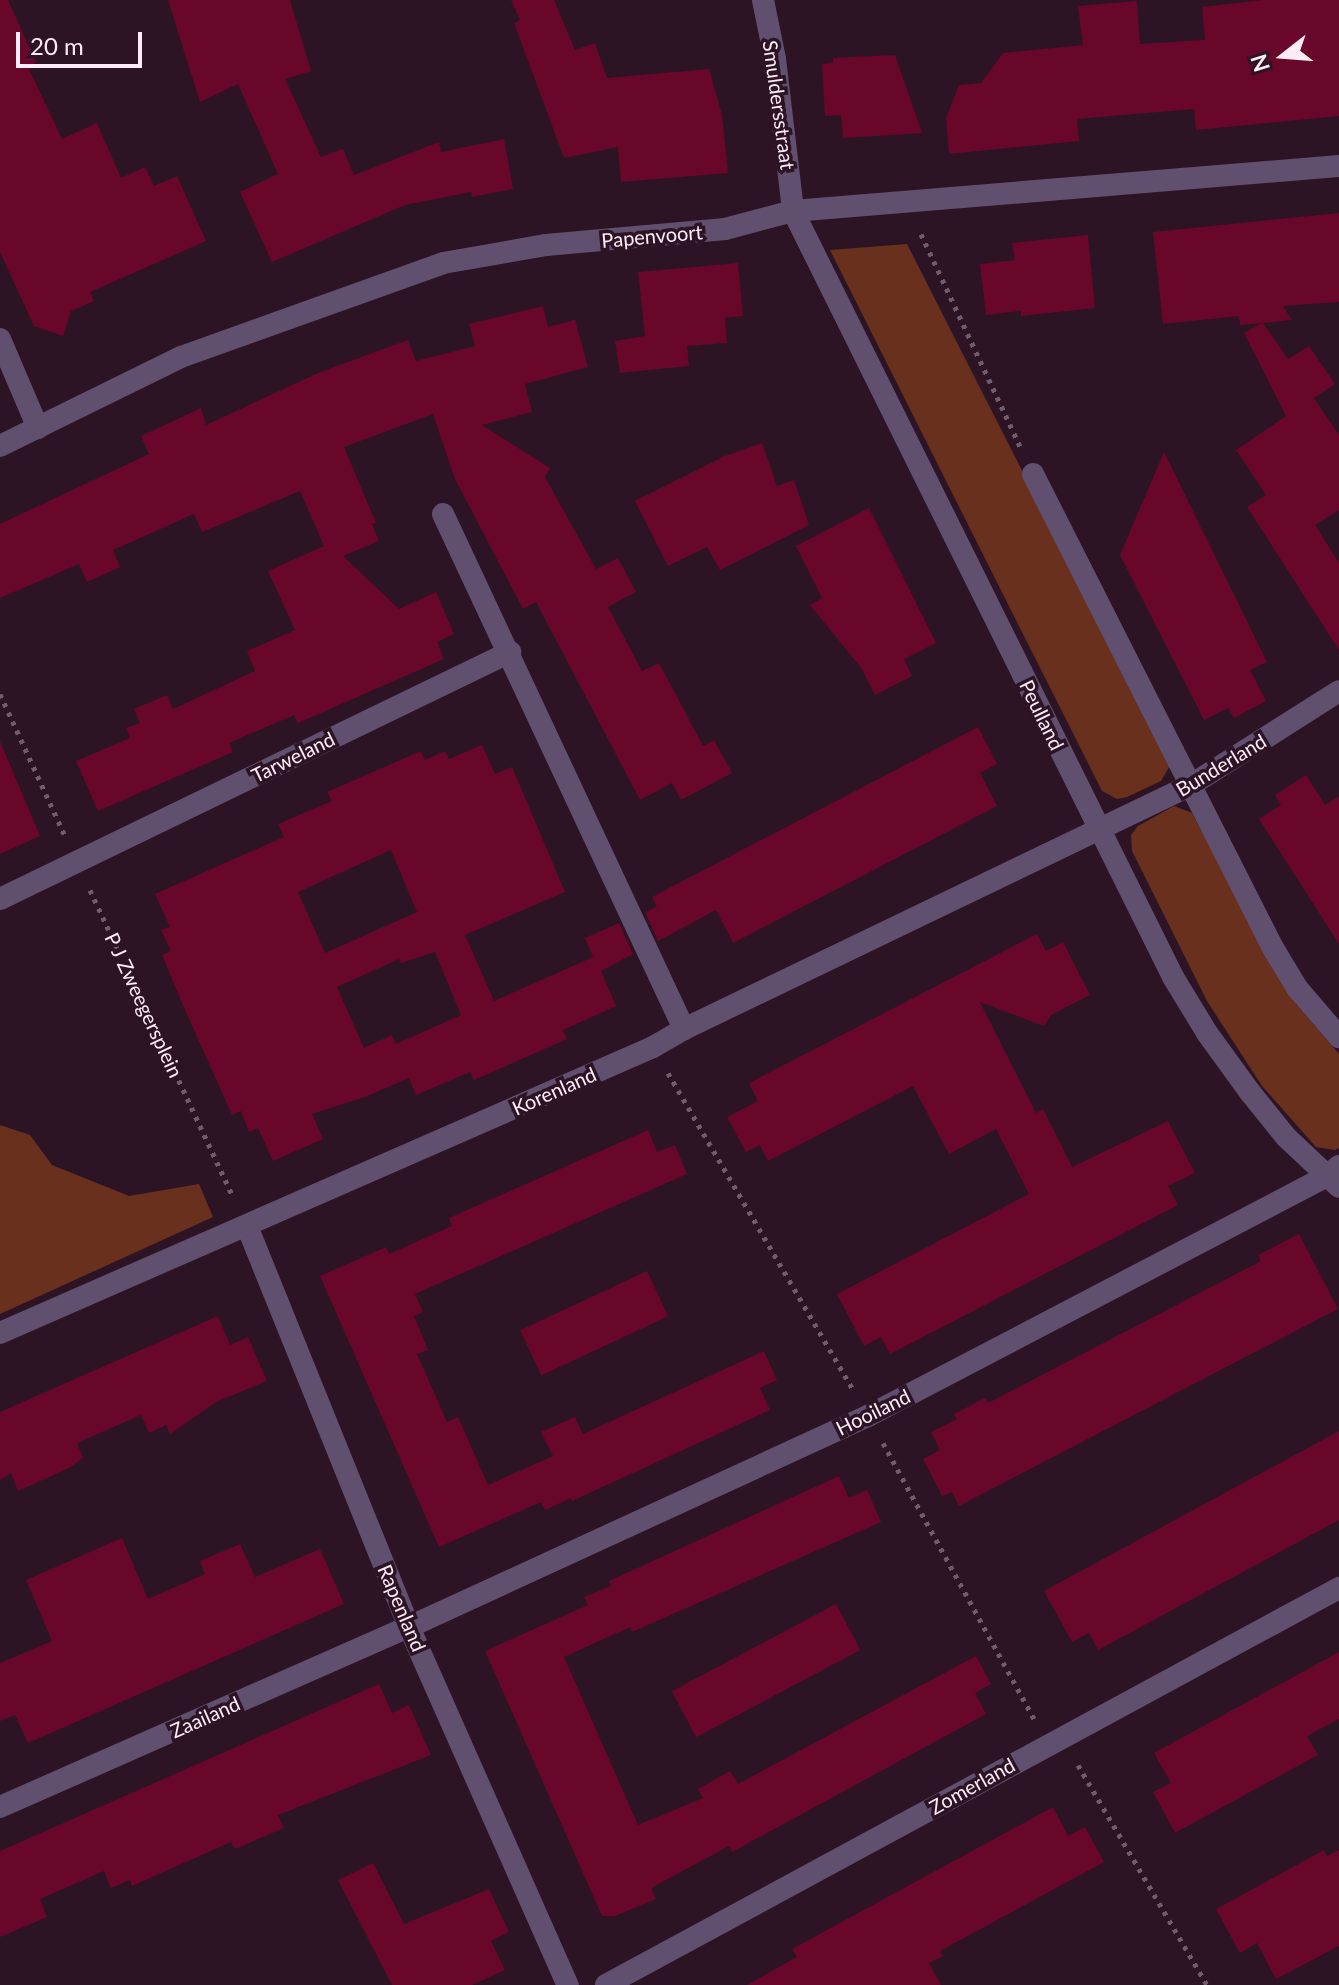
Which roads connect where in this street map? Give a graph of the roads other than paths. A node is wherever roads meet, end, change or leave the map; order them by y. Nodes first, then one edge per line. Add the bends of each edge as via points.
1 (763, 0) edge
2 (1339, 166) edge
3 (793, 211) junction
4 (0, 339) edge
5 (38, 428) junction
6 (0, 446) edge
7 (1033, 474) road end
8 (443, 514) dead end
9 (510, 652) junction
10 (1339, 691) edge
11 (1191, 785) junction
12 (1099, 831) junction
13 (0, 899) edge
14 (684, 1029) junction
15 (1339, 1037) edge
16 (1335, 1176) edge
17 (247, 1226) junction
18 (0, 1333) edge
19 (1339, 1588) edge
20 (409, 1627) junction
21 (0, 1807) edge
22 (568, 1985) edge
23 (606, 1985) edge

1 - 3 street, Smuldersstraat
2 - 3 street, Papenvoort
3 - 5 street, Papenvoort via 725,229 546,245 443,263 181,357
3 - 12 street, Peulland
4 - 5 street
5 - 6 street, Papenvoort
7 - 11 street
8 - 9 street
9 - 13 street, Tarweland
9 - 14 street
10 - 11 street, Bunderland
11 - 12 street, Bunderland
11 - 15 street via 1273,948 1297,988
12 - 14 street, Korenland
12 - 16 street, Peulland via 1207,1033 1286,1137
14 - 17 street, Korenland
16 - 20 street, Hooiland via 868,1416
17 - 18 street, Korenland
17 - 20 street, Rapenland
19 - 23 street, Zomerland
20 - 21 street, Zaailand
20 - 22 street, Rapenland

